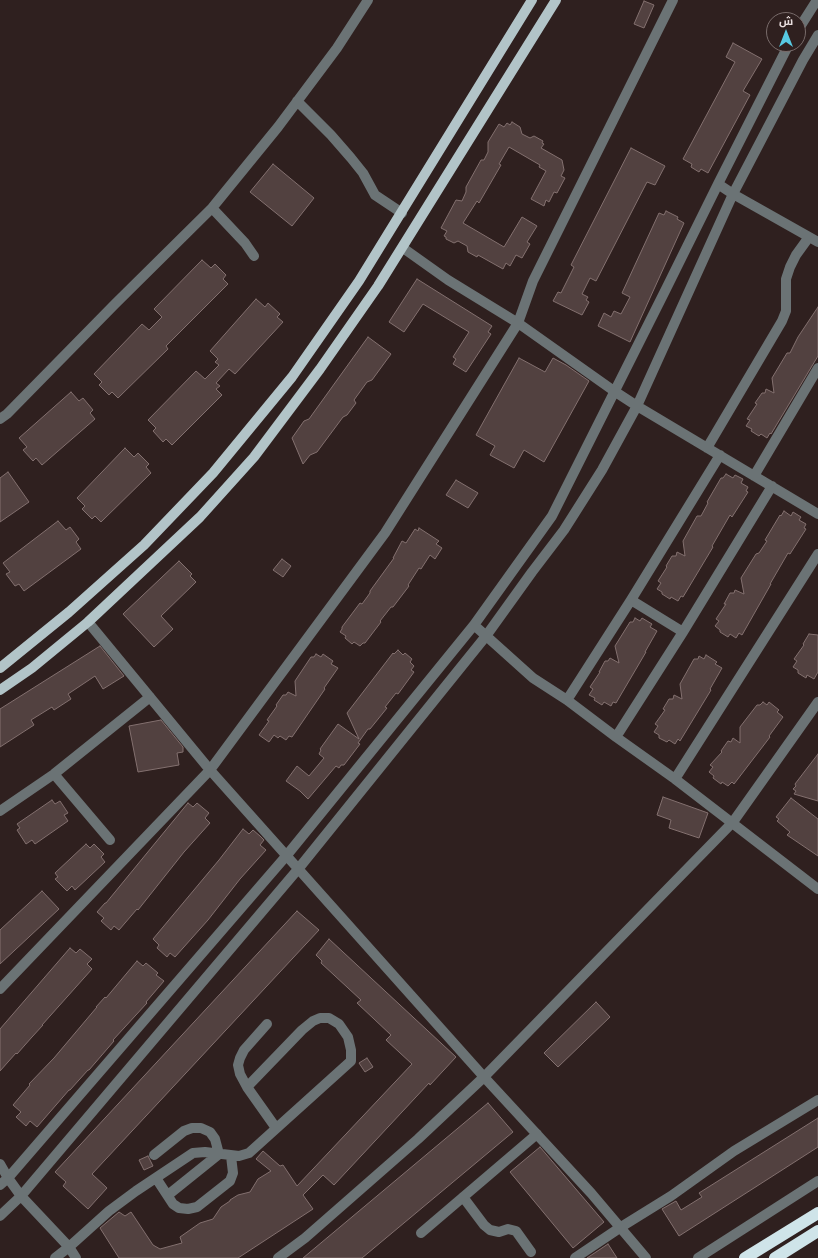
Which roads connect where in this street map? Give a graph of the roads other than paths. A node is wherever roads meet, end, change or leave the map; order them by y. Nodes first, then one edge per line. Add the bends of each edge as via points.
1 (368, 0) edge
2 (532, 0) edge
3 (556, 0) edge
4 (673, 0) edge
5 (817, 0) edge
6 (806, 17) edge
7 (818, 35) edge
8 (785, 52) edge
9 (297, 101) junction
10 (718, 184) junction
11 (732, 194) junction
12 (212, 208) junction
13 (402, 213) junction
14 (814, 240) edge
15 (402, 248) junction
16 (254, 256) dead end
17 (518, 323) junction
18 (305, 358) junction
19 (818, 368) edge
20 (320, 369) junction
21 (614, 391) junction
22 (637, 406) junction
23 (0, 419) edge
24 (707, 448) junction
25 (720, 455) junction
26 (754, 476) junction
27 (772, 486) junction
28 (818, 514) edge
29 (818, 554) edge
30 (631, 600) junction
31 (88, 622) junction
32 (474, 625) junction
33 (683, 632) junction
34 (486, 636) junction
35 (0, 668) edge
36 (0, 690) edge
37 (150, 697) junction
38 (567, 700) junction
39 (818, 702) edge
40 (616, 737) junction
41 (210, 770) junction
42 (54, 774) junction
43 (675, 779) junction
44 (0, 811) edge
45 (732, 822) junction
46 (110, 840) dead end
47 (288, 855) junction
48 (298, 868) junction
49 (818, 889) edge
50 (0, 989) edge
51 (267, 1024) dead end
52 (484, 1077) junction
53 (248, 1087) junction
54 (818, 1100) edge
55 (276, 1128) junction
56 (537, 1134) junction
57 (219, 1154) junction
58 (154, 1155) dead end
59 (231, 1156) junction
60 (0, 1164) edge
61 (8, 1178) junction
62 (156, 1178) junction
63 (818, 1181) edge
64 (0, 1185) edge
65 (168, 1195) junction
66 (21, 1196) junction
67 (463, 1197) junction
68 (818, 1213) edge
69 (0, 1216) edge
70 (621, 1227) junction
71 (818, 1231) edge
72 (421, 1233) dead end
73 (69, 1248) junction
74 (531, 1252) dead end
75 (55, 1258) edge
76 (76, 1258) edge
77 (278, 1258) edge
78 (575, 1258) edge
79 (646, 1258) edge
80 (698, 1258) edge
81 (746, 1258) edge
82 (775, 1258) edge

1 - 9 street
2 - 13 main road
3 - 15 main road
4 - 17 street via 533,281
5 - 6 street
7 - 11 street
8 - 10 street
9 - 12 street
9 - 13 street via 352,158 375,195
10 - 11 street
10 - 21 street
11 - 14 street
11 - 22 street
12 - 16 street
12 - 23 street
13 - 18 main road via 359,282
14 - 24 street via 796,255 786,279 786,311 782,321
15 - 17 street
15 - 20 main road
17 - 21 street
17 - 41 street via 385,533
18 - 20 main road
18 - 35 main road via 213,473 144,545
19 - 26 street
20 - 31 main road via 254,457 200,517
21 - 22 street
21 - 32 street via 552,516
22 - 24 street
22 - 34 street via 602,470 564,530
24 - 25 street
25 - 26 street
25 - 30 street
26 - 27 street
27 - 28 street
27 - 33 street
29 - 43 street
30 - 33 street
30 - 38 street
31 - 36 main road via 32,668
31 - 37 street
32 - 34 street
32 - 47 street
33 - 40 street
34 - 38 street via 533,678
34 - 48 street
37 - 41 street
37 - 42 street
38 - 40 street
39 - 45 street
40 - 43 street
41 - 47 street
41 - 50 street
42 - 44 street
42 - 46 street
43 - 45 street
45 - 49 street
45 - 52 street
47 - 48 street
47 - 61 street
48 - 52 street
48 - 66 street
51 - 53 street via 240,1058 240,1074
52 - 56 street
52 - 77 street via 418,1140 305,1238
53 - 55 street
53 - 55 street via 313,1021 329,1018 339,1024 348,1037 351,1061
54 - 70 street via 734,1151 671,1196
55 - 59 street via 249,1153
56 - 67 street
56 - 70 street
57 - 58 street via 210,1132 192,1128 184,1131
57 - 59 street
57 - 62 street via 193,1152
57 - 65 street
59 - 65 street via 233,1173 230,1181 196,1207 179,1208
60 - 61 street
61 - 64 street
61 - 66 street
62 - 65 street
62 - 73 street via 109,1211
63 - 80 street
66 - 69 street
66 - 73 street
67 - 72 street
67 - 74 street via 490,1230 516,1231
68 - 81 highway
70 - 78 street
70 - 79 street
71 - 82 highway
73 - 75 street
73 - 76 street

